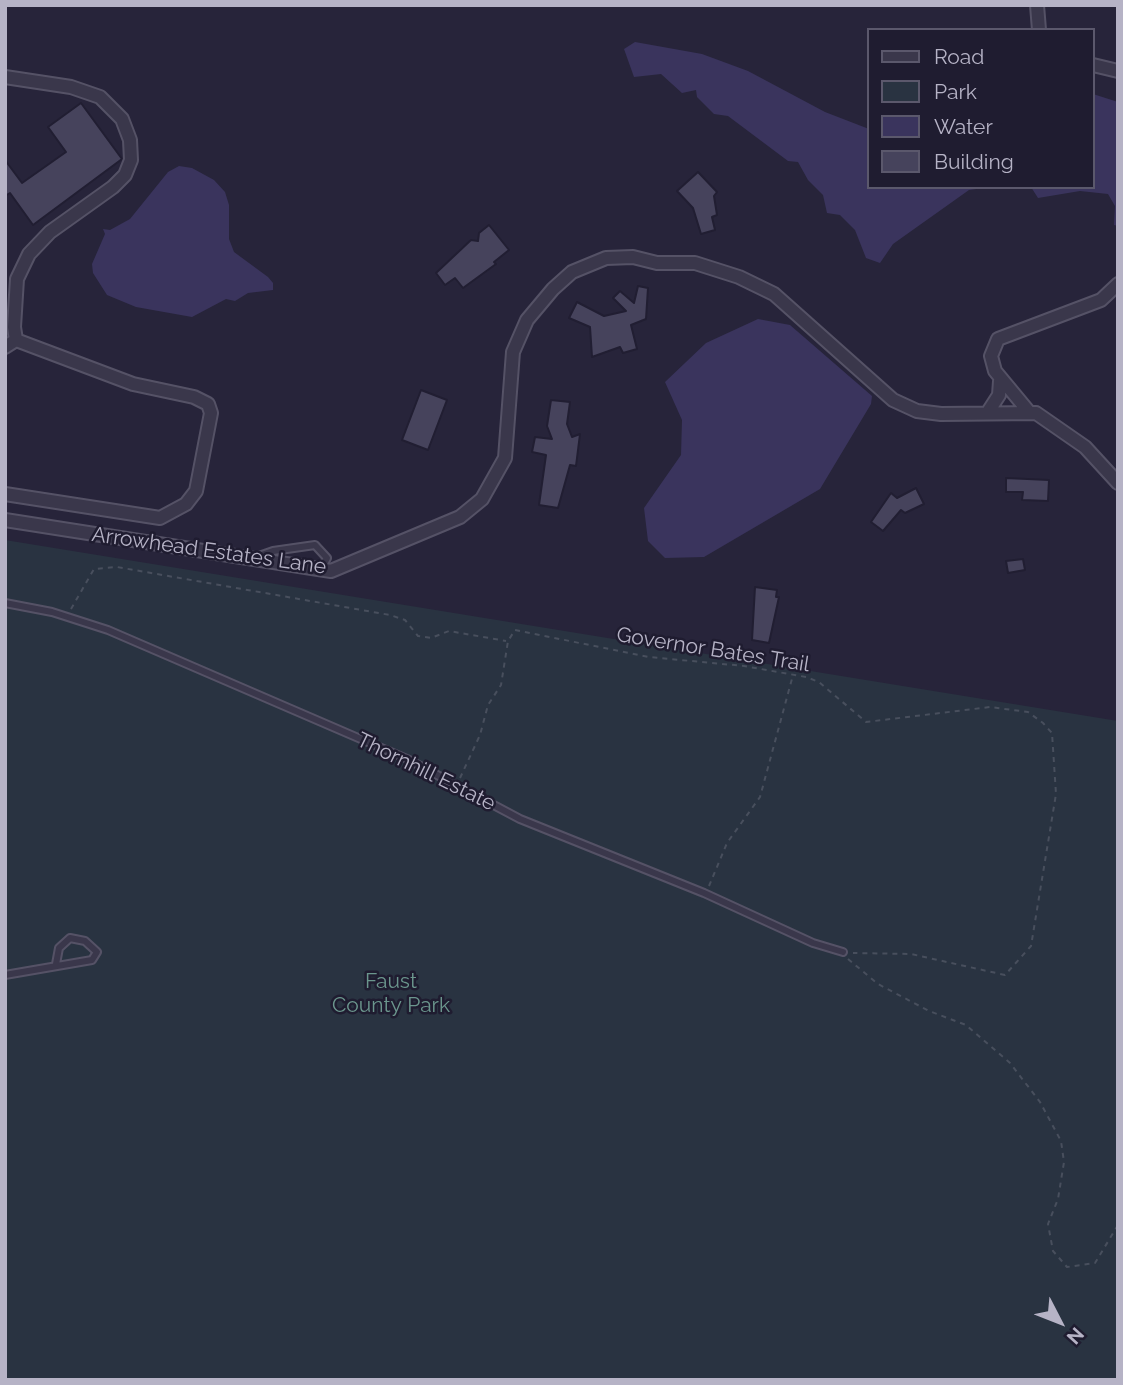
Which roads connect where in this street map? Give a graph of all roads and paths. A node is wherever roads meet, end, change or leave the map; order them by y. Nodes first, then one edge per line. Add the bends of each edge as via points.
1 (1037, 5) edge
2 (1039, 28) edge
3 (1095, 65) edge
4 (1118, 71) edge
5 (5, 77) edge
6 (1118, 284) edge
7 (11, 344) edge
8 (1000, 381) junction
9 (988, 412) junction
10 (1029, 412) junction
11 (1118, 484) edge
12 (5, 494) edge
13 (5, 520) edge
14 (251, 559) junction
15 (321, 569) junction
16 (5, 603) edge
17 (67, 617) junction
18 (508, 641) junction
19 (793, 674) junction
20 (457, 786) junction
21 (706, 894) junction
22 (843, 952) junction
23 (56, 964) junction
24 (5, 975) edge
25 (1118, 1225) edge

1 - 2 street
3 - 4 street
5 - 7 street via 71,87 100,97 121,119 130,140 131,160 113,187 50,232 29,254 18,279
6 - 8 street via 1101,300 998,339 991,356
7 - 12 street via 133,384 202,400 211,413 196,491 186,504 160,518
8 - 9 street via 999,395
8 - 10 street
9 - 10 street, Arrowhead Estates Lane
9 - 15 street, Arrowhead Estates Lane via 938,414 893,400 774,294 738,277 695,263 606,258 572,272 527,320 513,352 505,458 482,499 460,517 331,571
10 - 11 street, Arrowhead Estates Lane via 1085,447
13 - 14 street, Arrowhead Estates Lane
14 - 15 street, Arrowhead Estates Lane
14 - 15 lane via 315,545 327,558
16 - 17 lane, Thornhill Estate
17 - 18 path via 94,569 117,566 390,615 405,620 418,636 431,638 449,631
17 - 20 lane, Thornhill Estate via 108,630
18 - 19 path, Governor Bates Trail via 515,630 649,657
18 - 20 path via 501,685 488,705
19 - 21 path via 760,797 727,843
19 - 22 path, Governor Bates Trail via 819,682 866,722 990,706 1028,712 1052,733 1056,794 1031,946 1006,975 911,954
20 - 21 lane, Thornhill Estate via 520,819
21 - 22 lane, Thornhill Estate
22 - 25 path via 878,984 966,1025 1010,1063 1040,1102 1061,1141 1064,1162 1048,1224 1053,1251 1067,1267 1095,1263
23 - 23 lane via 59,948 70,938 85,941 97,952 92,960
23 - 24 lane

